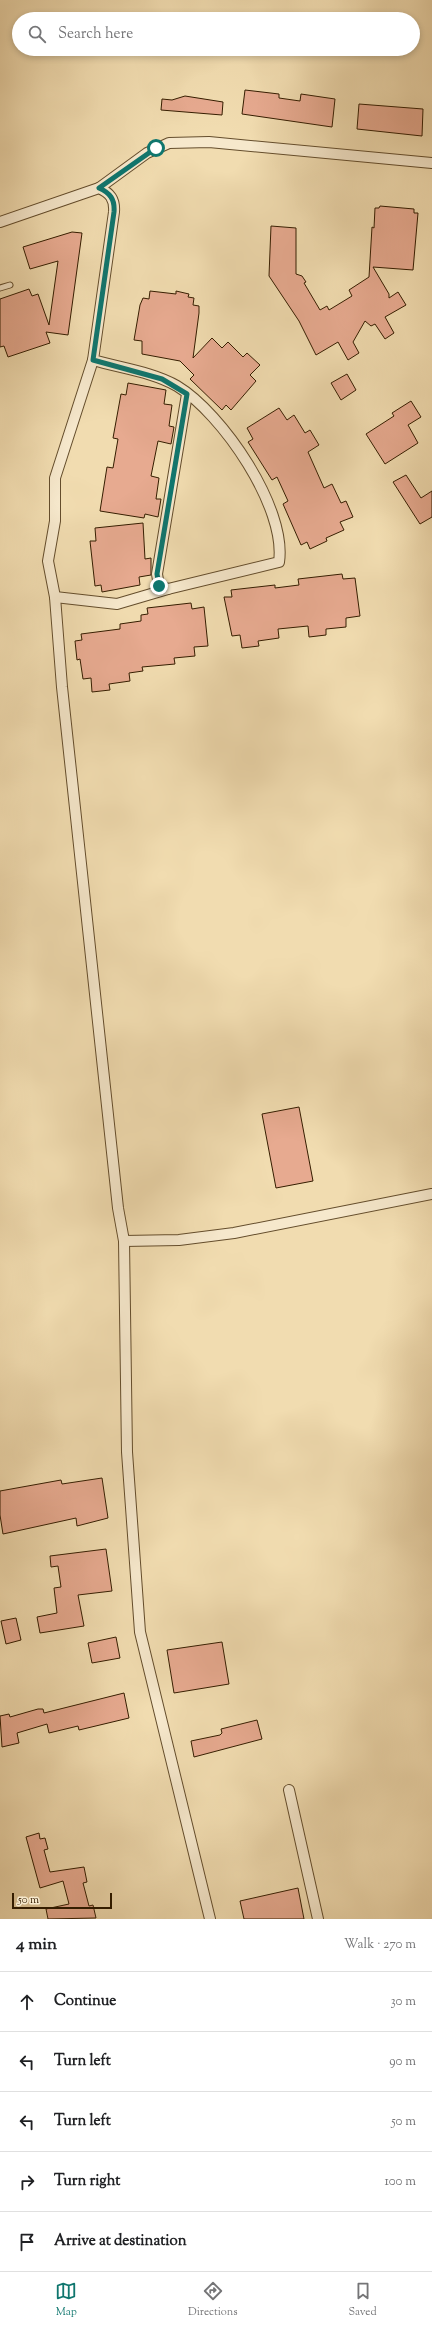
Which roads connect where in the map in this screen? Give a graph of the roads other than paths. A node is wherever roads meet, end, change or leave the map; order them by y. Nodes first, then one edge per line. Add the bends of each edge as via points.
1 (432, 163) edge
2 (99, 188) junction
3 (0, 222) edge
4 (10, 285) dead end
5 (0, 288) edge
6 (93, 360) junction
7 (187, 394) junction
8 (168, 590) junction
9 (55, 597) junction
10 (432, 1194) edge
11 (124, 1241) junction
12 (289, 1790) dead end
13 (210, 1919) edge
14 (318, 1919) edge

1 - 2 street via 209,142 169,143 147,153
2 - 3 street
2 - 6 street via 107,191 115,204
4 - 5 lane
6 - 7 street via 162,379
6 - 9 street via 55,478 55,521 48,561
7 - 8 street via 157,574 159,586
7 - 8 street via 232,439 254,472 274,520 281,553 279,562
8 - 9 street via 117,604
9 - 11 street via 62,687 117,1200
10 - 11 street via 234,1233 179,1240
11 - 13 street via 127,1452 140,1632
12 - 14 street

